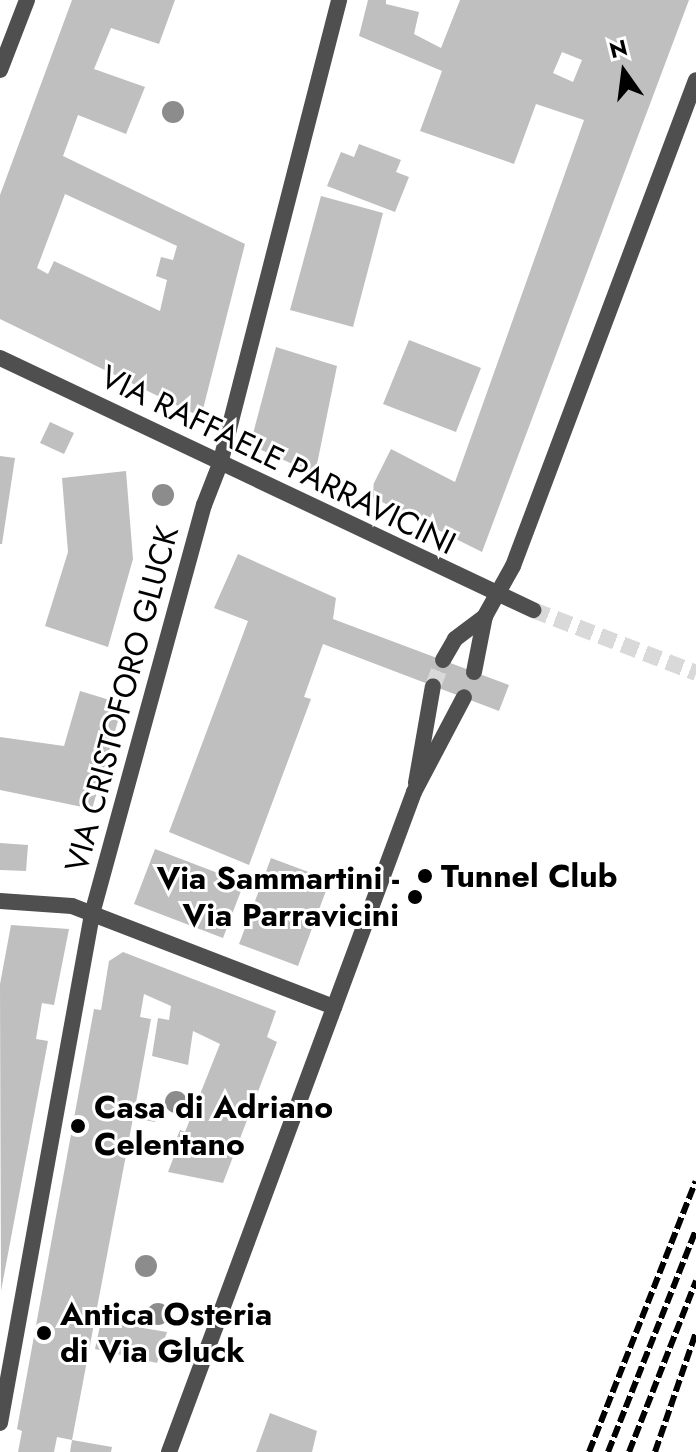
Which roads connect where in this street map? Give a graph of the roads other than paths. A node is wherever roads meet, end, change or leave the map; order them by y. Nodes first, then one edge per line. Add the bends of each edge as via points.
1 (27, 0) edge
2 (339, 0) edge
3 (0, 70) edge
4 (696, 80) edge
5 (0, 358) edge
6 (220, 464) junction
7 (495, 595) junction
8 (533, 610) tunnel mouth
9 (485, 616) junction
10 (443, 660) tunnel mouth
11 (474, 672) dead end
12 (433, 686) tunnel mouth
13 (464, 697) dead end
14 (414, 792) junction
15 (0, 901) edge
16 (92, 914) junction
17 (334, 1007) junction
18 (0, 1423) edge
19 (169, 1452) edge

1 - 3 street
2 - 6 street, VIA CRISTOFORO GLUCK
4 - 7 street via 513,566
5 - 6 street, VIA RAFFAELE PARRAVICINI
6 - 7 street, VIA RAFFAELE PARRAVICINI
6 - 16 street, VIA CRISTOFORO GLUCK via 204,505
7 - 8 street, VIA RAFFAELE PARRAVICINI
7 - 9 street
9 - 10 street via 455,639
9 - 11 street
12 - 14 street
13 - 14 street
14 - 17 street
15 - 16 street via 72,906
16 - 17 street
16 - 18 street, VIA CRISTOFORO GLUCK
17 - 19 street

